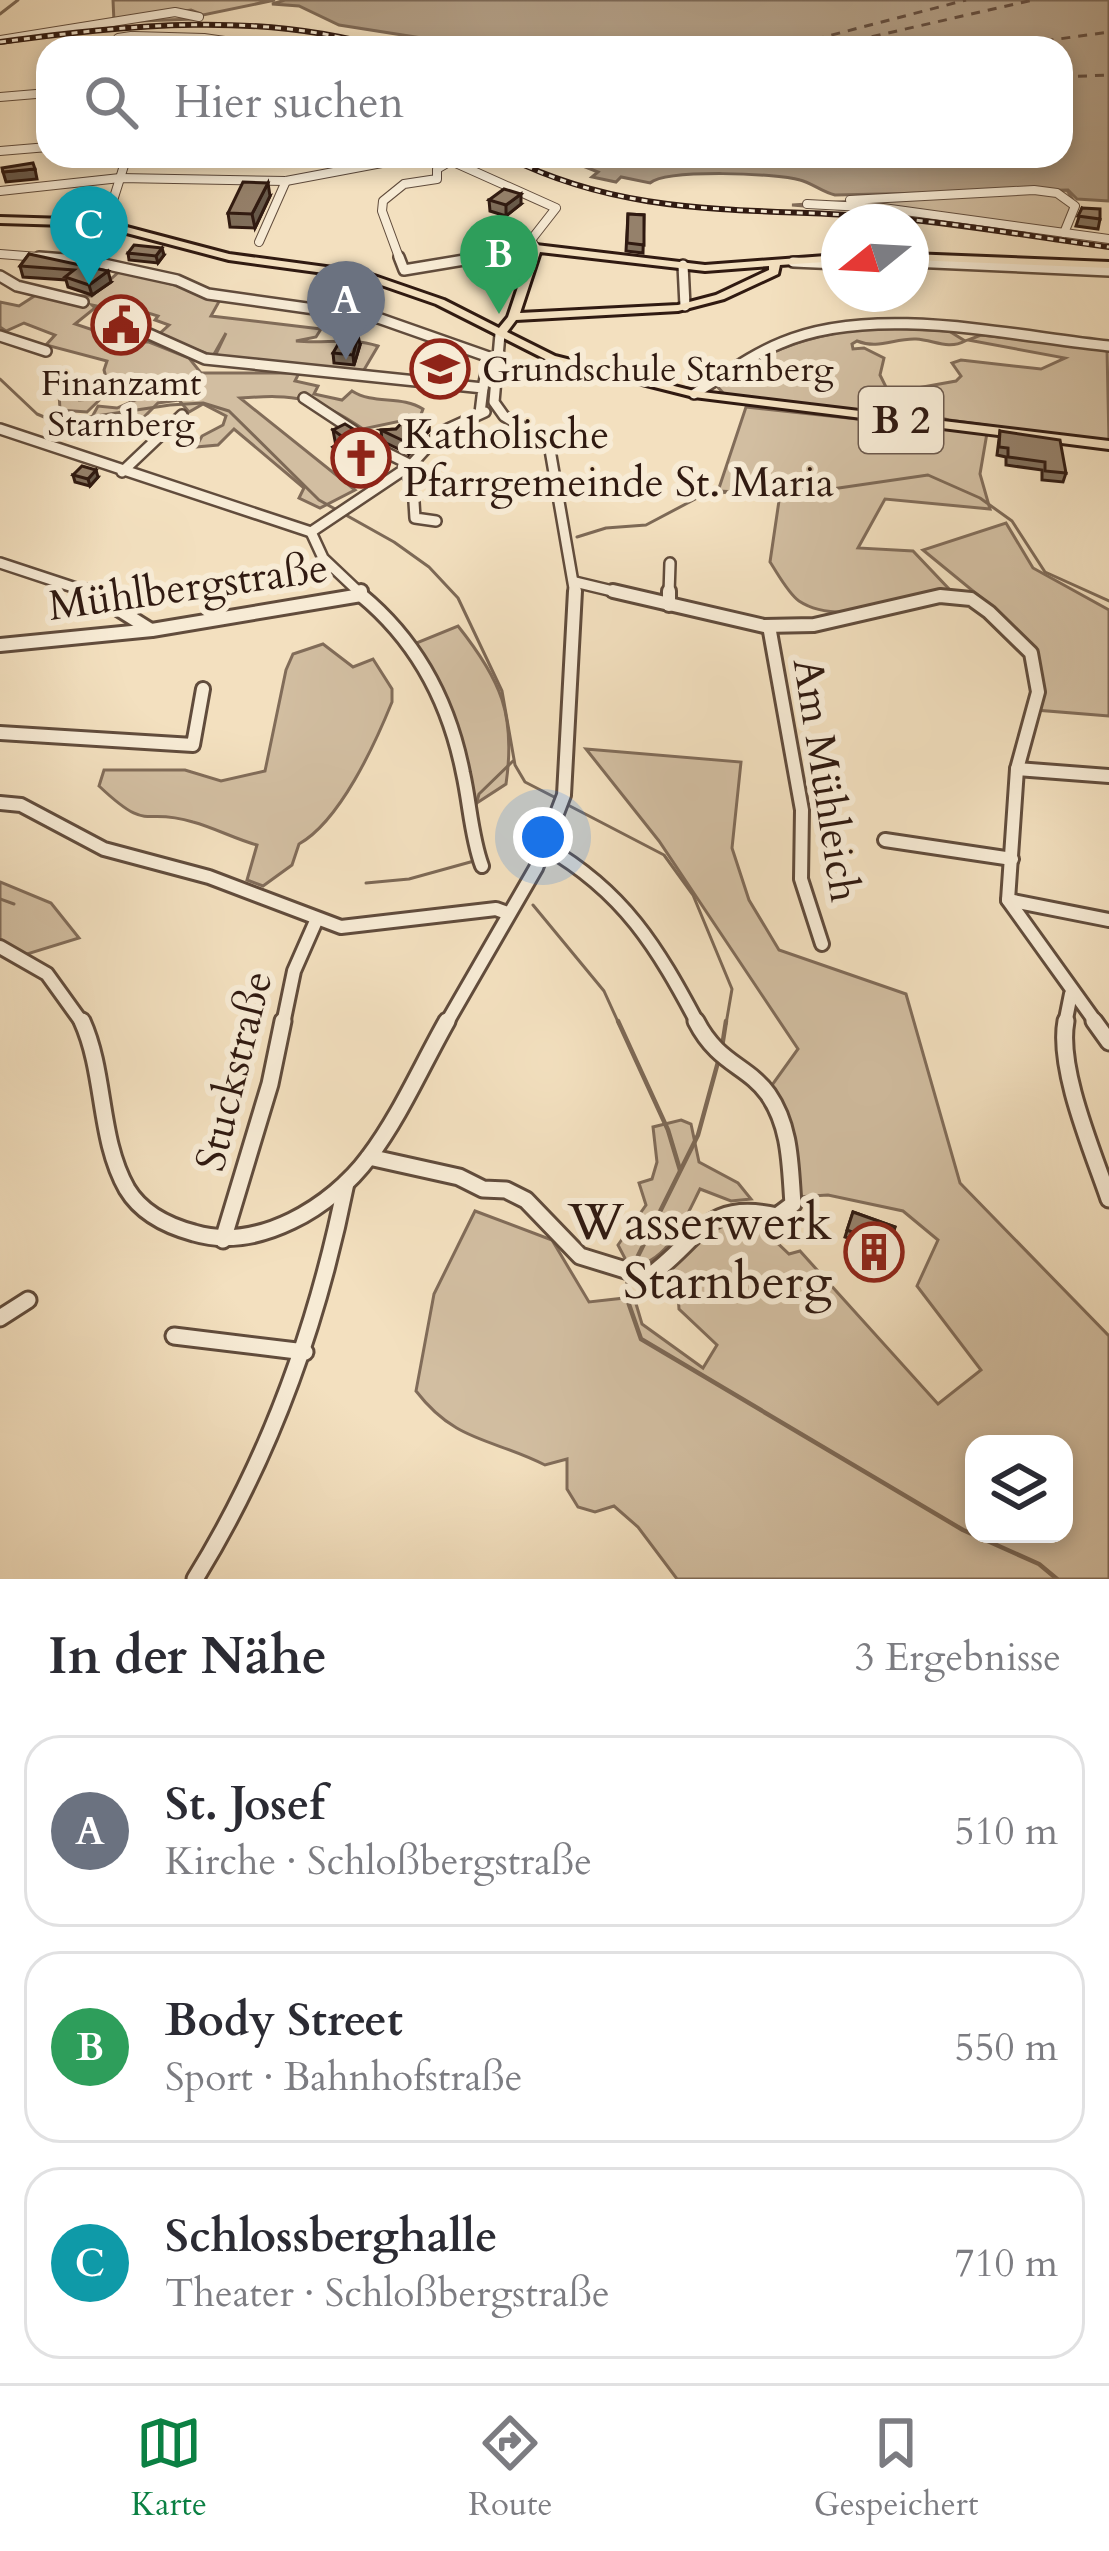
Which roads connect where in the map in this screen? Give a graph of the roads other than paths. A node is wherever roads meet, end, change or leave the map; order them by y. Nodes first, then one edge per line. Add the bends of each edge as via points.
1 (200, 16) dead end
2 (0, 40) edge
3 (36, 94) edge
4 (0, 98) edge
5 (36, 148) edge
6 (0, 151) edge
7 (123, 168) edge
8 (357, 168) edge
9 (438, 168) edge
10 (465, 168) edge
11 (347, 170) joint
12 (120, 178) junction
13 (286, 181) junction
14 (0, 191) edge
15 (0, 220) edge
16 (100, 223) junction
17 (1064, 233) junction
18 (1109, 239) edge
19 (259, 242) dead end
20 (536, 248) junction
21 (0, 259) edge
22 (929, 260) edge
23 (821, 261) edge
24 (776, 263) junction
25 (683, 265) junction
26 (1109, 268) edge
27 (0, 276) edge
28 (82, 302) dead end
29 (686, 306) junction
30 (512, 316) junction
31 (149, 334) dead end
32 (500, 334) junction
33 (0, 337) edge
34 (1109, 346) edge
35 (46, 352) dead end
36 (483, 388) junction
37 (694, 394) junction
38 (304, 398) dead end
39 (498, 410) junction
40 (480, 413) junction
41 (182, 415) dead end
42 (2, 434) edge
43 (1109, 445) edge
44 (408, 467) junction
45 (122, 472) junction
46 (436, 520) dead end
47 (311, 532) junction
48 (670, 562) dead end
49 (2, 566) edge
50 (575, 582) junction
51 (361, 595) junction
52 (669, 605) junction
53 (769, 626) junction
54 (152, 630) junction
55 (0, 645) edge
56 (203, 688) dead end
57 (0, 733) edge
58 (1017, 769) junction
59 (1109, 776) edge
60 (0, 803) edge
61 (885, 840) dead end
62 (546, 847) junction
63 (1012, 859) junction
64 (482, 866) dead end
65 (1008, 900) junction
66 (507, 913) junction
67 (1109, 920) edge
68 (316, 921) junction
69 (821, 944) dead end
70 (0, 947) edge
71 (1071, 994) junction
72 (1107, 1036) edge
73 (369, 1157) junction
74 (346, 1182) junction
75 (1109, 1198) edge
76 (223, 1240) junction
77 (28, 1300) dead end
78 (0, 1318) edge
79 (174, 1336) dead end
80 (305, 1352) junction
81 (195, 1579) edge

1 - 2 street via 175,12
3 - 4 street
5 - 6 street
7 - 12 street
8 - 11 street
9 - 20 street via 436,178 404,184 382,203 404,270
10 - 20 street via 556,208 531,239
11 - 13 street
12 - 13 street
12 - 14 street
12 - 16 street
13 - 19 street
15 - 16 main road, B 2
16 - 32 main road, B 2 via 229,256 362,275
17 - 17 street via 883,208 807,204 1034,190 1075,206
17 - 18 street
20 - 25 main road
20 - 30 main road
21 - 36 street via 90,261 208,294 378,318 489,357
22 - 26 main road
23 - 24 main road
24 - 25 main road
24 - 29 main road via 774,272
25 - 29 street
27 - 28 street
29 - 30 main road
30 - 32 main road
31 - 36 street via 205,359
32 - 37 main road, B 2 via 550,358
32 - 39 street via 492,398
33 - 35 street
34 - 37 street via 850,326 782,342
36 - 40 street
37 - 43 main road, B 2
38 - 44 street
39 - 40 street, Mühlbergstraße
39 - 50 street via 549,444
40 - 44 street, Mühlbergstraße via 441,432
41 - 45 street
42 - 45 street
44 - 46 street via 415,518
44 - 47 street, Mühlbergstraße
45 - 47 street
47 - 51 street, Mühlbergstraße via 329,565
48 - 52 street
49 - 54 street via 90,591
50 - 52 street
50 - 62 street via 570,766
51 - 54 street, Mühlbergstraße
51 - 64 street via 398,630 443,698
52 - 53 street
53 - 58 street via 814,625 940,596 971,599 1031,653 1038,692
53 - 69 street, Am Mühleich via 802,810 801,879
54 - 55 street, Mühlbergstraße
56 - 57 street via 193,745
58 - 59 street
58 - 63 street
60 - 68 street via 21,805 104,850 209,877
61 - 63 street
62 - 66 street
62 - 73 street via 629,910 712,1050 767,1092 788,1138 793,1204 783,1215 734,1208 712,1215 648,1277 580,1256 526,1199 506,1190
63 - 65 street
65 - 67 street
65 - 71 street
66 - 68 street via 367,927
66 - 73 street
68 - 76 street, Stuckstraße via 292,971 276,1063
70 - 76 street via 24,955 61,986 84,1022 121,1177 140,1211
71 - 72 street
71 - 75 street via 1064,1036
73 - 74 street
74 - 76 street via 290,1225
74 - 80 street
77 - 78 street
79 - 80 street
80 - 81 street via 221,1540

